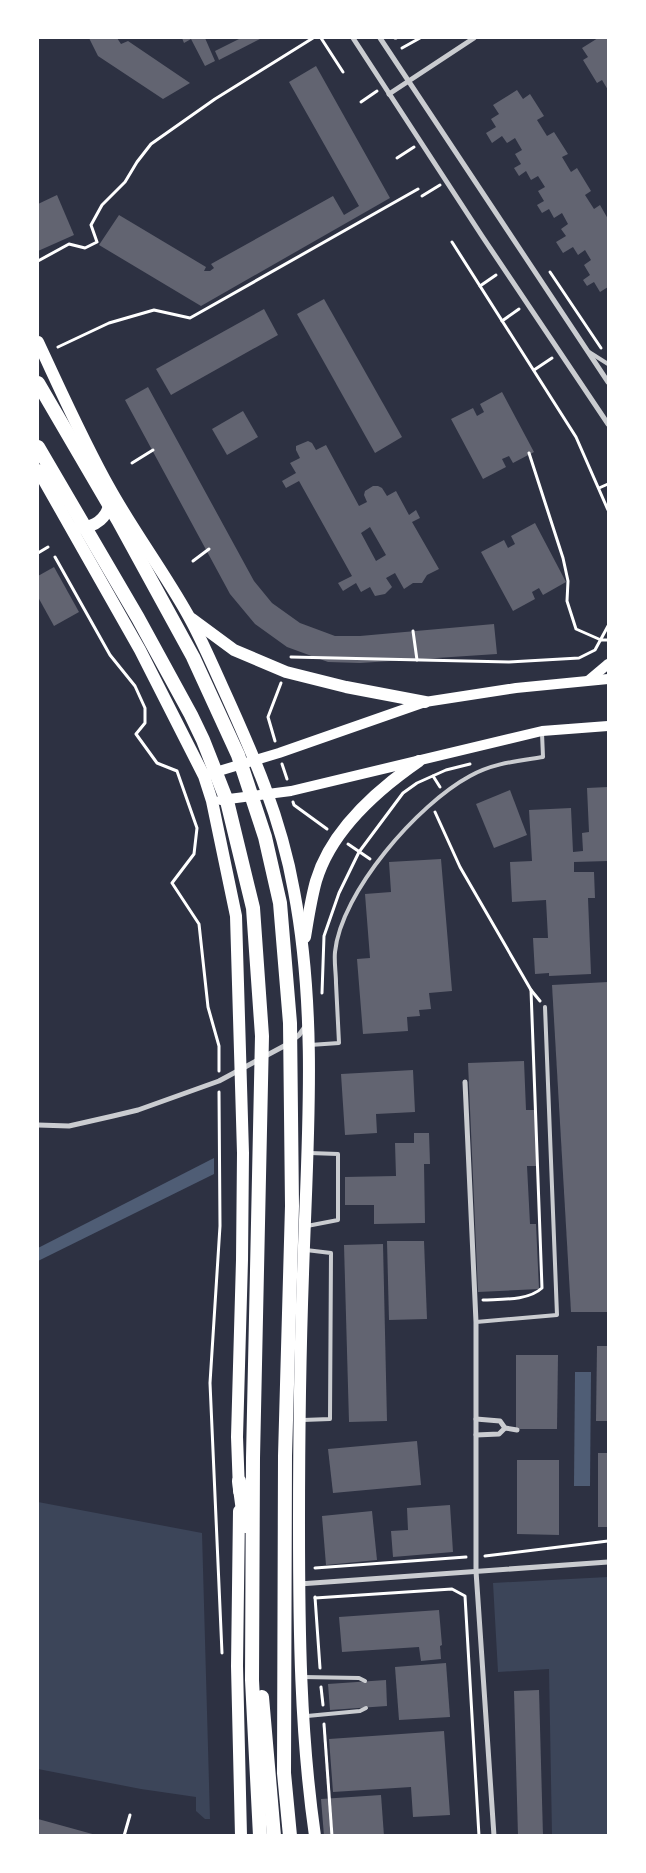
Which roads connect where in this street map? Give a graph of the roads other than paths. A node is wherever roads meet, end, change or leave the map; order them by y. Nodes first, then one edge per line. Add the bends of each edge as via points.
1 (353, 38) edge
2 (380, 38) edge
3 (474, 38) edge
4 (408, 80) junction
5 (389, 94) junction
6 (38, 342) edge
7 (587, 351) junction
8 (608, 364) edge
9 (608, 382) edge
10 (38, 383) edge
11 (608, 424) edge
12 (38, 447) edge
13 (38, 470) edge
14 (111, 492) junction
15 (71, 528) junction
16 (190, 618) junction
17 (608, 664) edge
18 (608, 678) edge
19 (588, 681) junction
20 (425, 702) junction
21 (608, 726) edge
22 (542, 731) junction
23 (256, 760) junction
24 (419, 761) junction
25 (204, 776) junction
26 (268, 794) junction
27 (212, 801) junction
28 (303, 950) junction
29 (545, 1007) road end
30 (308, 1022) junction
31 (308, 1045) junction
32 (241, 1069) junction
33 (465, 1082) dead end
34 (38, 1125) edge
35 (308, 1152) junction
36 (305, 1226) junction
37 (304, 1249) junction
38 (476, 1322) junction
39 (476, 1419) junction
40 (300, 1420) junction
41 (505, 1428) junction
42 (517, 1430) dead end
43 (476, 1435) junction
44 (239, 1481) junction
45 (608, 1562) edge
46 (476, 1571) junction
47 (299, 1584) junction
48 (300, 1677) junction
49 (365, 1681) dead end
50 (366, 1708) dead end
51 (302, 1716) junction
52 (241, 1836) edge
53 (260, 1836) edge
54 (274, 1836) edge
55 (290, 1836) edge
56 (315, 1836) edge
57 (494, 1836) edge

1 - 5 street
2 - 4 street
3 - 4 street
4 - 5 street
4 - 7 street
5 - 11 street
6 - 14 main road
7 - 8 lane
7 - 9 street
10 - 55 highway via 193,657 238,755 265,837 280,903 290,1042 292,1206 285,1456 284,1773
12 - 53 highway via 138,618 199,732 227,801 253,908 262,1036 252,1680
13 - 15 main road
14 - 15 main road via 110,507 101,521 87,528
14 - 16 main road
15 - 25 main road via 140,650
16 - 20 main road via 234,650 286,672 346,688
16 - 23 main road
17 - 19 main road
18 - 19 main road
19 - 20 main road
20 - 23 main road
21 - 22 main road
22 - 24 main road
22 - 31 lane via 543,758 499,764 470,776 444,793 387,850 358,888 343,918 335,952 339,1043
23 - 25 main road
23 - 26 main road
24 - 26 main road
24 - 28 main road via 379,791 356,813 338,838 317,880
25 - 27 main road
26 - 27 main road
26 - 28 main road via 294,889
27 - 32 main road via 236,916
28 - 30 main road
29 - 38 lane via 557,1315
30 - 31 main road
30 - 32 street via 299,1036
31 - 35 main road
32 - 34 street via 219,1081 138,1110 68,1126
32 - 44 main road
33 - 38 street
35 - 36 main road
35 - 36 lane via 338,1154 338,1220
36 - 37 main road
37 - 40 main road
37 - 40 lane via 330,1254 330,1419
38 - 39 street
39 - 41 street via 500,1421
39 - 43 street
40 - 47 main road
41 - 42 street
41 - 43 street via 499,1434
43 - 46 street
44 - 52 main road via 237,1666
44 - 54 highway via 250,1565
45 - 46 street
46 - 47 street
46 - 57 street
47 - 48 main road
48 - 49 lane via 359,1678
48 - 51 main road
50 - 51 lane
51 - 56 main road

